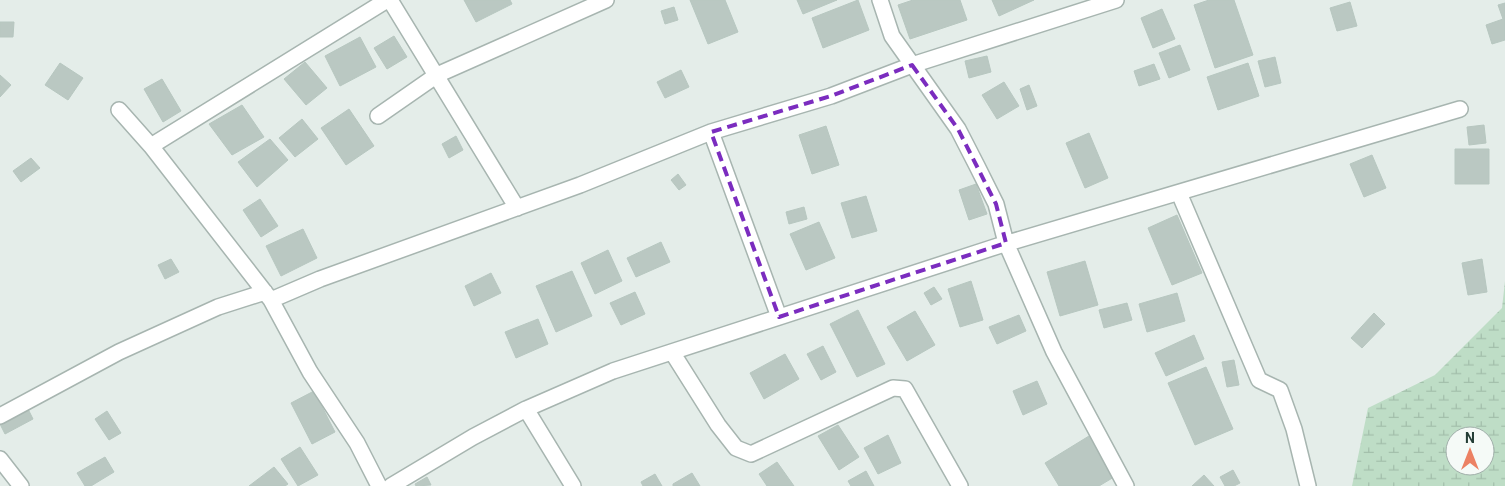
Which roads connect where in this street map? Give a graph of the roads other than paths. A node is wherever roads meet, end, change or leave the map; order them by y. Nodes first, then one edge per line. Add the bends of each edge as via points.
1 (388, 0) edge
2 (606, 0) edge
3 (880, 0) edge
4 (1116, 0) edge
5 (912, 65) junction
6 (437, 74) junction
7 (1460, 109) dead end
8 (119, 110) dead end
9 (378, 116) dead end
10 (711, 132) junction
11 (151, 146) junction
12 (1179, 194) junction
13 (516, 208) junction
14 (1006, 243) junction
15 (268, 296) junction
16 (779, 317) junction
17 (672, 352) junction
18 (526, 409) junction
19 (0, 416) edge
20 (0, 459) edge
21 (21, 486) edge
22 (379, 486) edge
23 (391, 486) edge
24 (573, 486) edge
25 (960, 486) edge
26 (1126, 486) edge
27 (1308, 486) edge

1 - 6 street
1 - 11 street
2 - 6 street
3 - 5 street via 892,36
4 - 5 street
5 - 10 street via 831,96
5 - 14 street via 962,136 996,204
6 - 9 street
6 - 13 street
7 - 12 street
8 - 11 street
10 - 13 street
10 - 16 street
11 - 15 street
12 - 14 street
12 - 27 street via 1259,380 1280,390 1294,429
13 - 15 street
14 - 16 street
14 - 26 street via 1054,352
15 - 19 street via 218,308 119,352
15 - 22 street via 310,372 357,443
16 - 17 street
17 - 18 street via 613,371
17 - 25 street via 718,425 736,448 751,454 893,388 905,389
18 - 23 street
18 - 24 street
20 - 21 street

